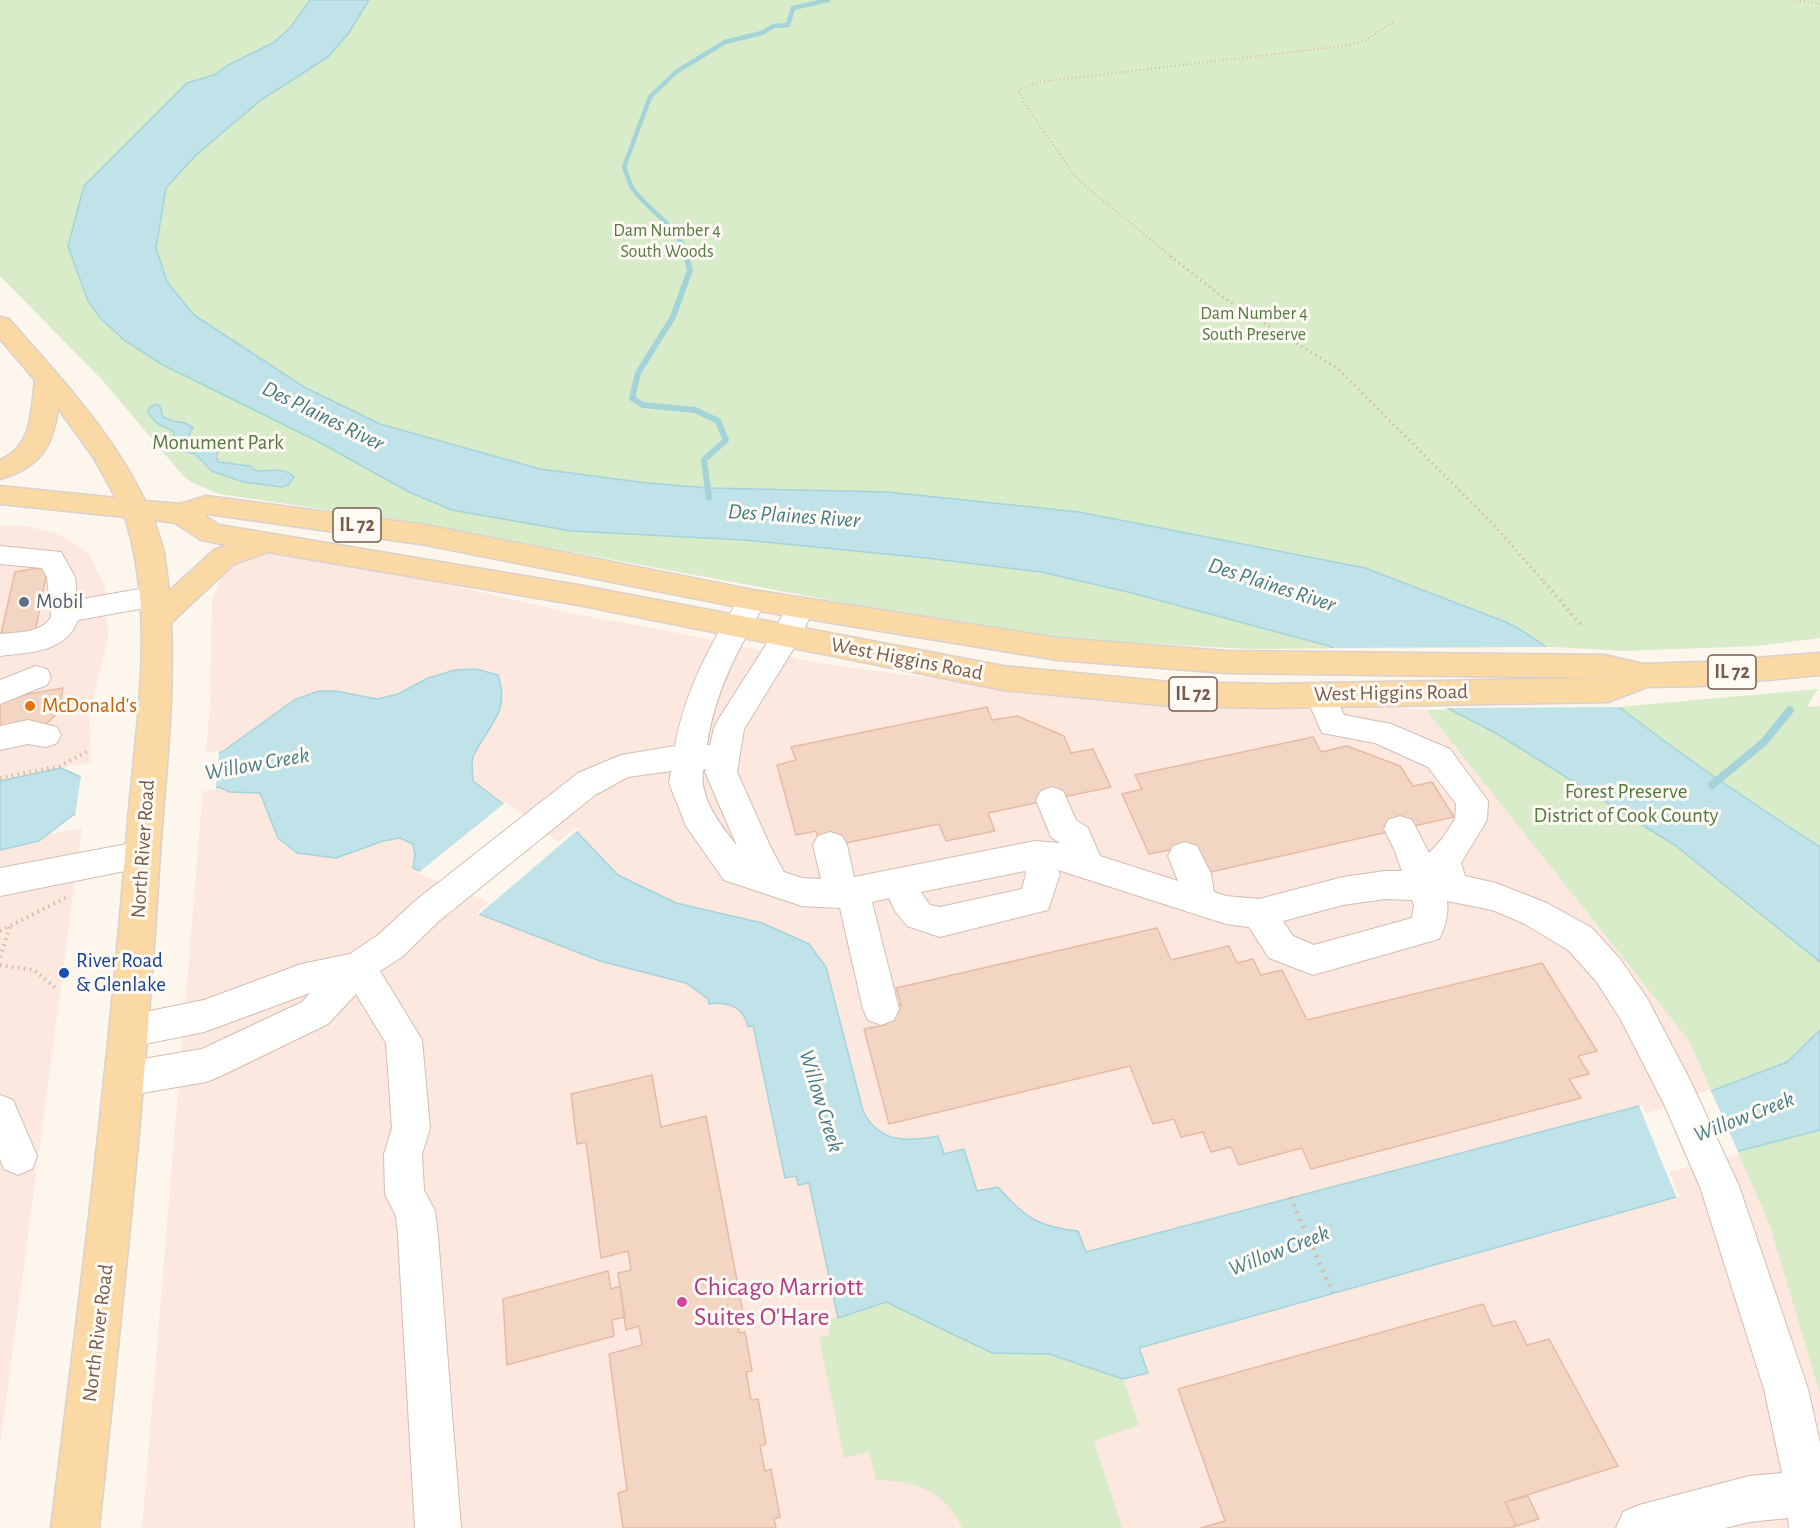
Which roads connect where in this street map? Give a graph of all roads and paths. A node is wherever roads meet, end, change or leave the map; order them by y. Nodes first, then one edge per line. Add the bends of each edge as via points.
1 (1796, 0) edge
2 (1820, 4) edge
3 (1395, 21) dead end
4 (0, 324) edge
5 (48, 380) junction
6 (0, 470) edge
7 (0, 495) edge
8 (134, 508) junction
9 (182, 514) junction
10 (271, 542) junction
11 (0, 555) edge
12 (753, 600) junction
13 (157, 607) junction
14 (64, 612) junction
15 (794, 621) junction
16 (735, 626) junction
17 (1582, 626) dead end
18 (0, 645) edge
19 (1820, 664) edge
20 (1644, 676) junction
21 (36, 678) dead end
22 (0, 693) edge
23 (1320, 694) junction
24 (46, 735) dead end
25 (0, 738) edge
26 (88, 751) dead end
27 (724, 757) junction
28 (689, 758) junction
29 (0, 778) edge
30 (1062, 797) dead end
31 (1411, 827) dead end
32 (830, 845) dead end
33 (1081, 851) junction
34 (143, 855) junction
35 (1035, 855) junction
36 (1185, 856) dead end
37 (1440, 877) junction
38 (772, 881) junction
39 (0, 882) edge
40 (902, 883) junction
41 (847, 893) junction
42 (67, 897) dead end
43 (1198, 901) junction
44 (1259, 913) junction
45 (10, 926) junction
46 (0, 931) edge
47 (0, 957) edge
48 (0, 965) edge
49 (358, 968) junction
50 (57, 989) dead end
51 (881, 1009) dead end
52 (130, 1031) junction
53 (125, 1079) junction
54 (0, 1113) edge
55 (18, 1156) dead end
56 (1290, 1197) dead end
57 (1334, 1293) dead end
58 (1810, 1510) edge
59 (75, 1528) edge
60 (438, 1528) edge
61 (1639, 1528) edge

1 - 2 path
3 - 17 path via 1366,40 1344,46 1038,82 1019,90 1077,179 1224,298 1338,369 1492,523
4 - 5 main road, North River Road
5 - 6 main road via 35,449
5 - 8 main road, North River Road via 117,469
7 - 8 main road, West Higgins Road / IL 72
8 - 9 main road, West Higgins Road / IL 72
8 - 13 main road, North River Road via 149,548
9 - 10 main road, West Higgins Road / IL 72 via 211,533
9 - 12 main road, West Higgins Road / IL 72 via 206,505 381,528 532,554
10 - 13 main road via 224,557
10 - 16 main road, West Higgins Road / IL 72
11 - 14 street via 51,559 62,577
12 - 15 main road, West Higgins Road / IL 72
12 - 16 street
13 - 14 street
13 - 34 main road, North River Road
14 - 18 street via 61,627 43,640
15 - 16 main road, West Higgins Road / IL 72
15 - 20 main road, West Higgins Road / IL 72 via 1226,662 1604,666
15 - 23 main road, West Higgins Road / IL 72 via 1003,678 1170,694
15 - 27 street via 729,728
16 - 28 street via 709,678
19 - 20 main road, West Higgins Road / IL 72
20 - 23 main road, West Higgins Road / IL 72 via 1608,690
21 - 22 street
23 - 37 street via 1333,725 1380,732 1439,758 1472,801 1471,820
24 - 25 street via 28,732
26 - 29 path via 60,766
27 - 28 street
27 - 38 street via 721,772
28 - 38 street via 685,783 702,826 736,870
28 - 49 street via 610,770 584,785 427,911 390,946
30 - 33 street via 1063,828
31 - 37 street via 1410,846
32 - 41 street
33 - 35 street
33 - 43 street via 1156,889
34 - 39 street
34 - 52 main road, North River Road
35 - 40 street
35 - 40 street via 1042,874 1036,900 940,922 919,916 907,902
36 - 43 street via 1194,874
37 - 44 street via 1343,891
37 - 44 street via 1426,929 1313,960 1281,947
37 - 58 street via 1535,913 1580,939 1608,970 1634,1009 1719,1186 1786,1389
38 - 41 street via 802,892
40 - 41 street
41 - 51 street
42 - 45 path
43 - 44 street via 1226,910
45 - 46 path
45 - 47 path
48 - 50 path via 34,970
49 - 52 street via 301,980 204,1016
49 - 53 street via 315,1013 206,1065
49 - 60 street via 404,1040 411,1128 403,1154 405,1194 415,1210
52 - 53 main road, North River Road
53 - 59 main road, North River Road
54 - 55 street
56 - 57 path
58 - 61 street via 1749,1499

